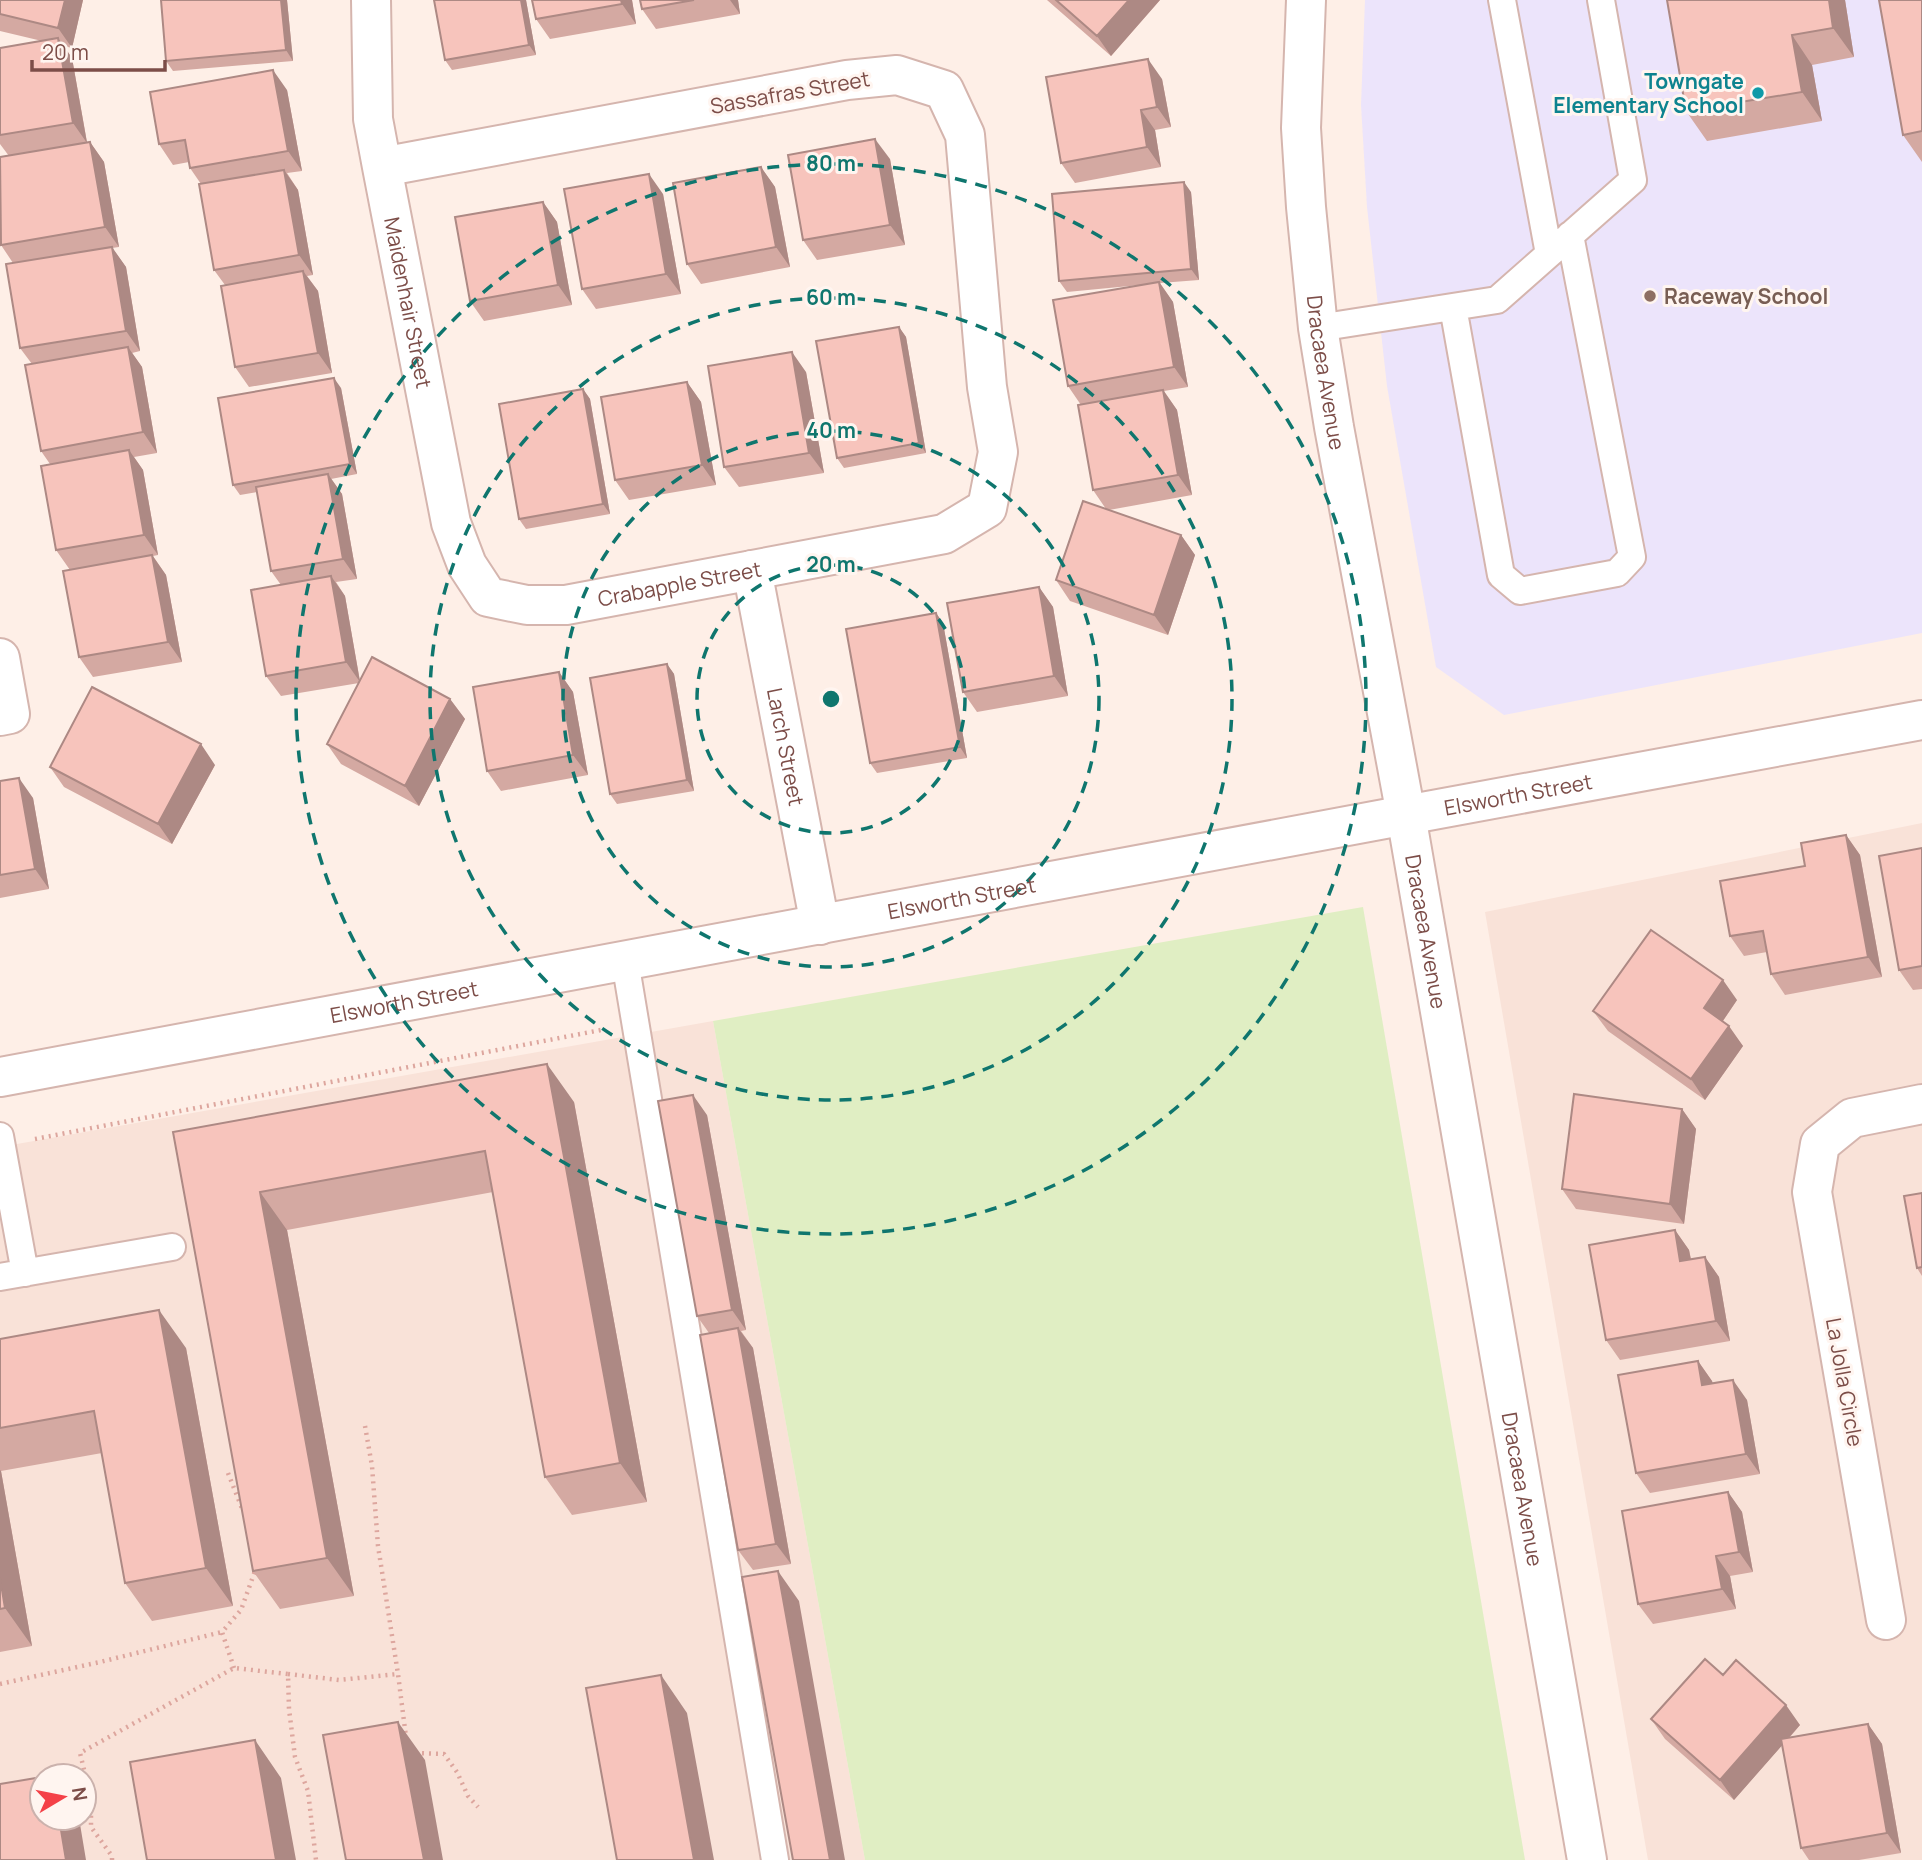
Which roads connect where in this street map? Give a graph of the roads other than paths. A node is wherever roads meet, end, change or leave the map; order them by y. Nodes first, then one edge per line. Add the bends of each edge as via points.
1 (371, 0) edge
2 (1306, 0) edge
3 (1502, 0) edge
4 (1601, 0) edge
5 (382, 167) junction
6 (1570, 236) junction
7 (1549, 254) junction
8 (1453, 307) junction
9 (1318, 328) junction
10 (987, 508) joint
11 (752, 570) junction
12 (488, 597) joint
13 (0, 658) edge
14 (0, 716) edge
15 (1922, 720) edge
16 (1406, 815) junction
17 (820, 925) junction
18 (625, 961) junction
19 (0, 1077) edge
20 (1922, 1104) edge
21 (1, 1140) edge
22 (172, 1247) dead end
23 (13, 1275) edge
24 (1886, 1620) dead end
25 (775, 1860) edge
26 (1587, 1860) edge

1 - 5 street, Maidenhair Street via 373,119
2 - 9 street, Dracaea Avenue via 1301,128
3 - 7 lane
4 - 6 lane via 1633,180
5 - 10 street, Sassafras Street via 847,80 897,75 944,90 965,135 987,387 998,452
5 - 12 street, Maidenhair Street via 451,523 467,565
6 - 7 lane
6 - 8 lane via 1632,557 1617,573 1520,591 1501,575
7 - 8 lane via 1497,300
8 - 9 lane
9 - 16 street, Dracaea Avenue
10 - 11 street, Crabapple Street via 944,534
11 - 12 street, Crabapple Street via 566,605 527,605
11 - 17 street, Larch Street
13 - 14 street via 10,714
15 - 16 street, Elsworth Street
16 - 17 street, Elsworth Street
16 - 26 street, Dracaea Avenue
17 - 18 street, Elsworth Street
18 - 19 street, Elsworth Street
18 - 25 lane
20 - 24 street, La Jolla Circle via 1852,1118 1820,1144 1812,1192
21 - 23 lane
22 - 23 lane

